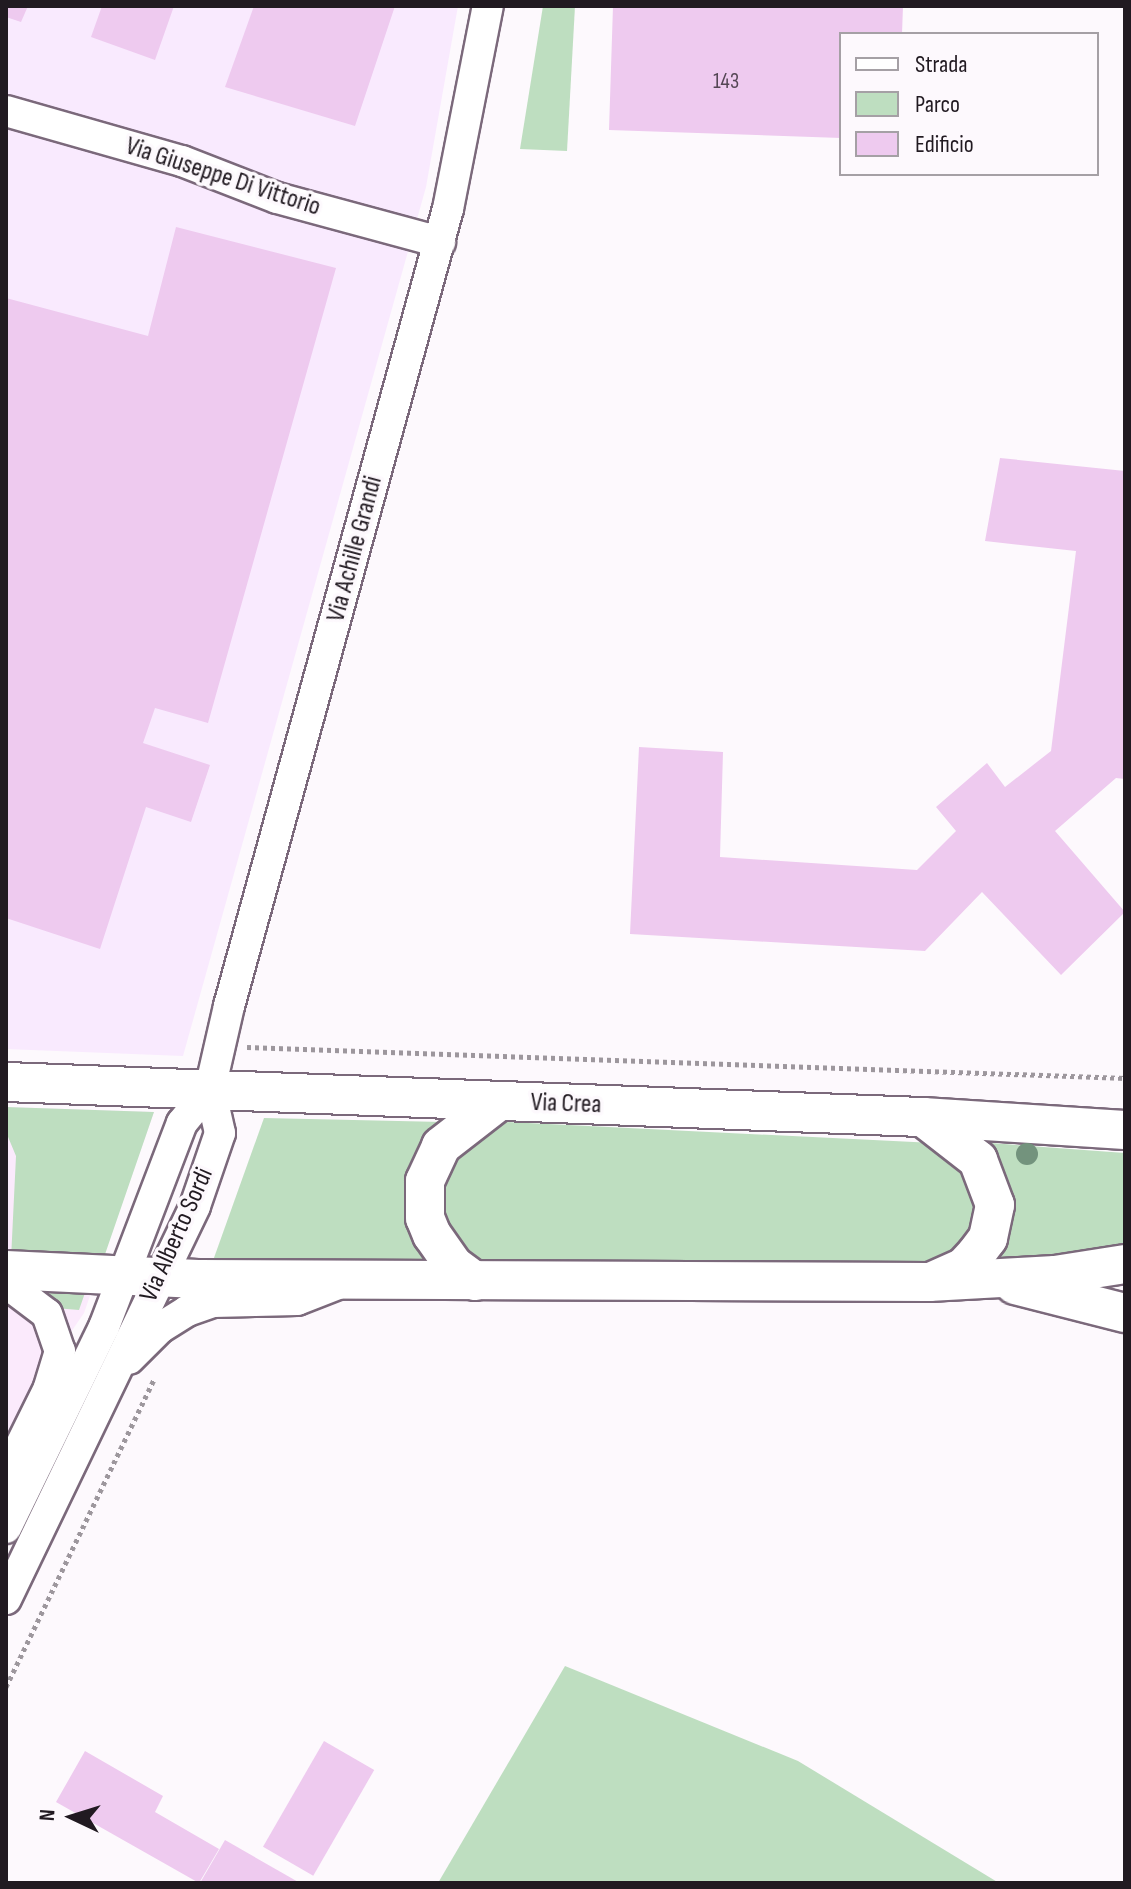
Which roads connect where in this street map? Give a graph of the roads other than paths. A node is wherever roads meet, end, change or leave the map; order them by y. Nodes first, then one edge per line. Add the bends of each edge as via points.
1 (488, 6) edge
2 (6, 111) edge
3 (440, 242) junction
4 (6, 1082) edge
5 (210, 1089) junction
6 (499, 1101) junction
7 (923, 1117) junction
8 (1120, 1126) edge
9 (1125, 1264) edge
10 (6, 1270) edge
11 (1055, 1275) junction
12 (142, 1277) junction
13 (347, 1280) junction
14 (997, 1280) junction
15 (475, 1281) junction
16 (929, 1282) junction
17 (6, 1283) edge
18 (1125, 1287) edge
19 (1125, 1313) edge
20 (116, 1372) junction
21 (6, 1475) edge
22 (6, 1528) edge
23 (6, 1599) edge

1 - 3 street, Via Achille Grandi
2 - 3 street, Via Giuseppe Di Vittorio via 182,161 277,198
3 - 5 street, Via Achille Grandi
4 - 5 street, Via Crea
5 - 6 street, Via Crea
5 - 12 street, Via Alberto Sordi via 182,1123
5 - 12 street, Via Alberto Sordi via 220,1133 195,1206
6 - 7 street, Via Crea
6 - 15 street via 441,1146 425,1181 432,1235 454,1266
7 - 8 street, Via Crea
7 - 16 street via 978,1160 995,1205 988,1238 976,1254 964,1267
9 - 11 street
10 - 12 street
11 - 14 street
11 - 18 street
12 - 13 street
12 - 20 street, Via Alberto Sordi
12 - 22 street, Via Alberto Sordi
13 - 15 street
13 - 20 street via 297,1300 213,1302 187,1311 160,1328
14 - 16 street
14 - 19 street
15 - 16 street
17 - 21 street via 47,1314 60,1351 49,1388
20 - 23 street, Via Alberto Sordi

